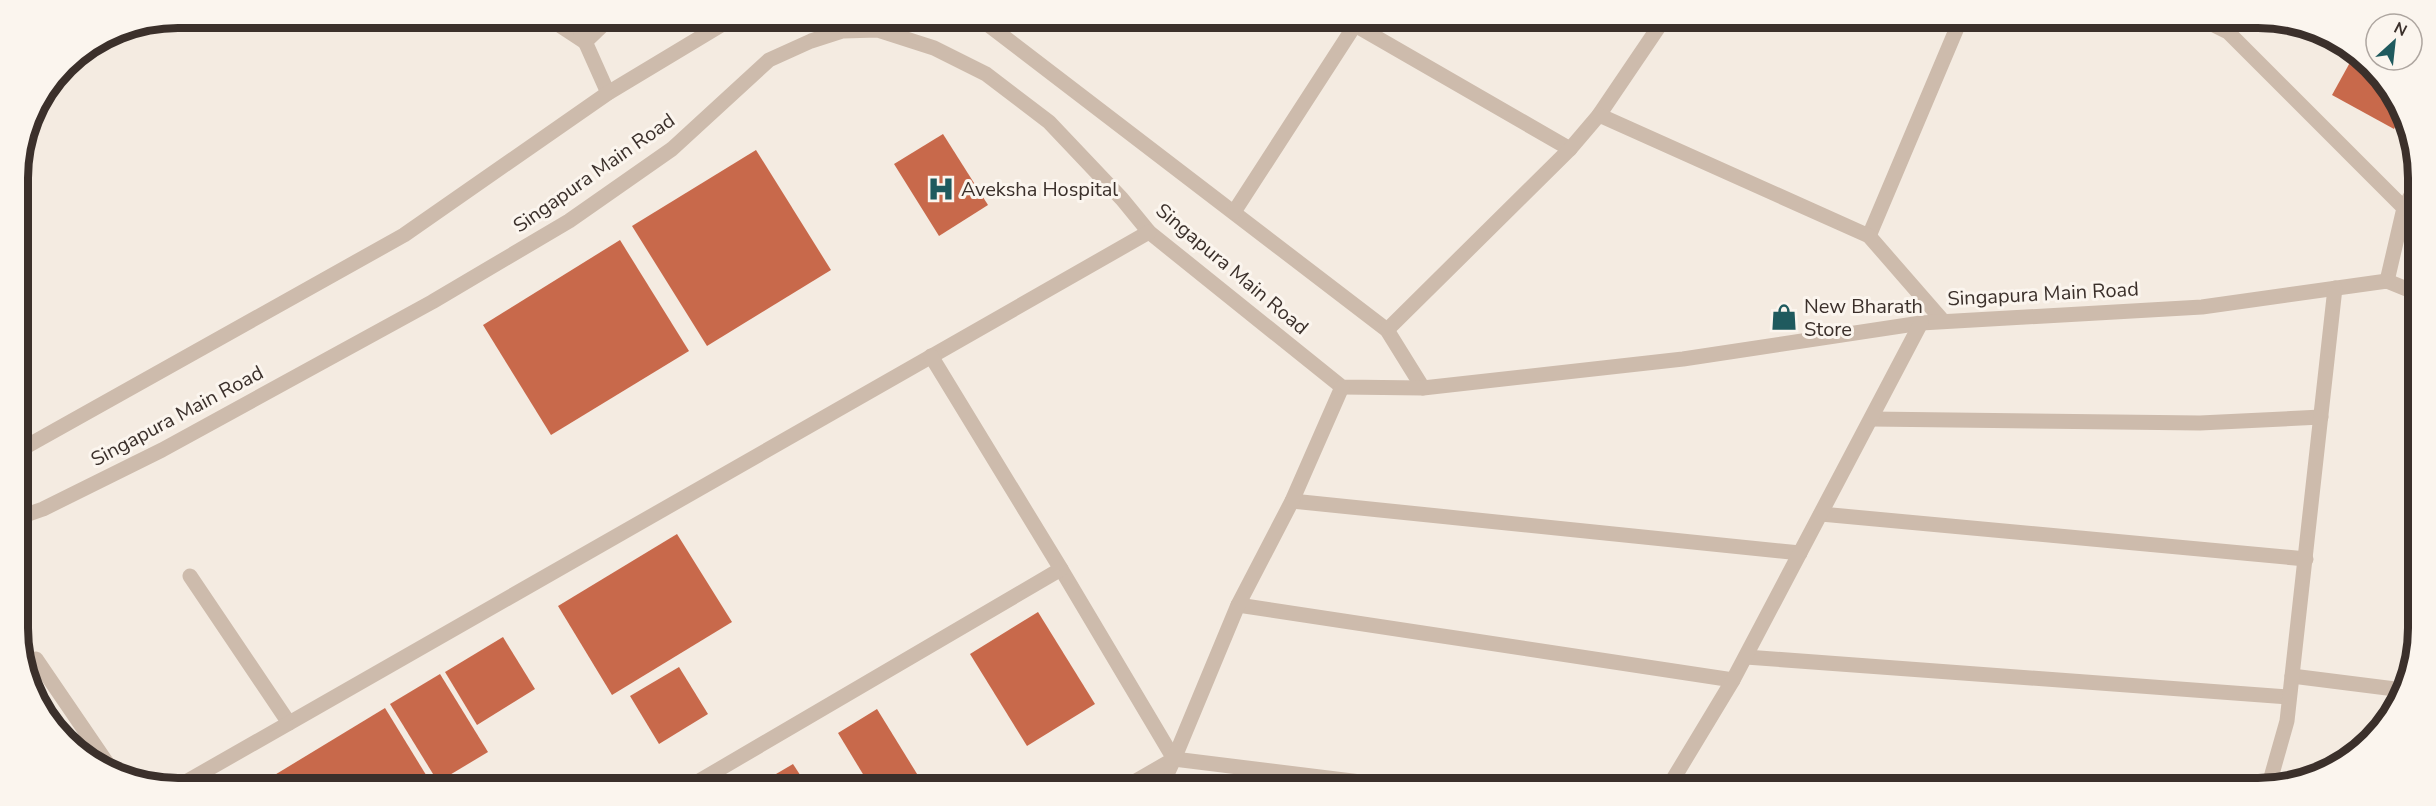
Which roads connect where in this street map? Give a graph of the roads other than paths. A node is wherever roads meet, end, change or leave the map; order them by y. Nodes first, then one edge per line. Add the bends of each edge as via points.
1 (564, 28) edge
2 (579, 28) edge
3 (600, 28) edge
4 (718, 28) edge
5 (831, 28) edge
6 (835, 28) edge
7 (992, 28) edge
8 (1348, 28) edge
9 (1360, 28) edge
10 (1658, 28) edge
11 (1957, 28) edge
12 (2231, 28) edge
13 (585, 42) junction
14 (608, 93) junction
15 (1599, 115) junction
16 (1570, 149) junction
17 (2408, 201) edge
18 (2404, 208) junction
19 (1234, 212) junction
20 (1149, 232) junction
21 (1869, 236) junction
22 (2387, 281) junction
23 (2335, 288) junction
24 (2408, 290) edge
25 (1943, 321) junction
26 (1922, 323) junction
27 (1387, 330) junction
28 (931, 356) junction
29 (1342, 387) junction
30 (1423, 388) junction
31 (2321, 417) junction
32 (1871, 419) junction
33 (28, 445) edge
34 (1292, 501) junction
35 (28, 514) edge
36 (1821, 514) junction
37 (1800, 553) junction
38 (2306, 559) junction
39 (1061, 568) junction
40 (190, 576) dead end
41 (1238, 605) junction
42 (1746, 657) junction
43 (36, 659) dead end
44 (2292, 676) junction
45 (1733, 680) junction
46 (2394, 689) edge
47 (2289, 697) junction
48 (290, 723) junction
49 (103, 757) edge
50 (1174, 759) junction
51 (1324, 777) edge
52 (1674, 777) edge
53 (2271, 777) edge
54 (193, 778) edge
55 (705, 778) edge
56 (1142, 778) edge
57 (1165, 778) edge

1 - 13 street
2 - 13 street
3 - 13 street
4 - 14 street
5 - 35 street, Singapura Main Road via 769,60 672,149 569,220 462,284 162,450
6 - 20 street, Singapura Main Road via 842,32 878,30 934,48 986,74 1049,122
7 - 19 street
8 - 19 street
9 - 16 street
10 - 15 street
11 - 21 street
12 - 18 street
13 - 14 street
14 - 33 street via 405,235
15 - 16 street
15 - 21 street
16 - 27 street
17 - 18 street
18 - 22 street
19 - 27 street
20 - 28 street
20 - 29 street, Singapura Main Road
21 - 25 street
22 - 23 street, Singapura Main Road
22 - 24 street, Singapura Main Road
23 - 25 street, Singapura Main Road via 2202,306
23 - 31 street
25 - 26 street, Singapura Main Road
26 - 30 street, Singapura Main Road via 1683,359
26 - 32 street
27 - 30 street
28 - 39 street
28 - 48 street
29 - 30 street, Singapura Main Road
29 - 34 street
31 - 32 street via 2200,423
31 - 38 street
32 - 36 street
34 - 37 street
34 - 41 street
36 - 37 street
36 - 38 street
37 - 42 street
38 - 44 street
39 - 50 street
39 - 55 street
40 - 48 street
41 - 45 street
41 - 50 street
42 - 45 street
42 - 47 street
43 - 49 street
44 - 46 street
44 - 47 street
45 - 52 street
47 - 53 street via 2287,721
48 - 54 street
50 - 51 street
50 - 56 street
50 - 57 street

